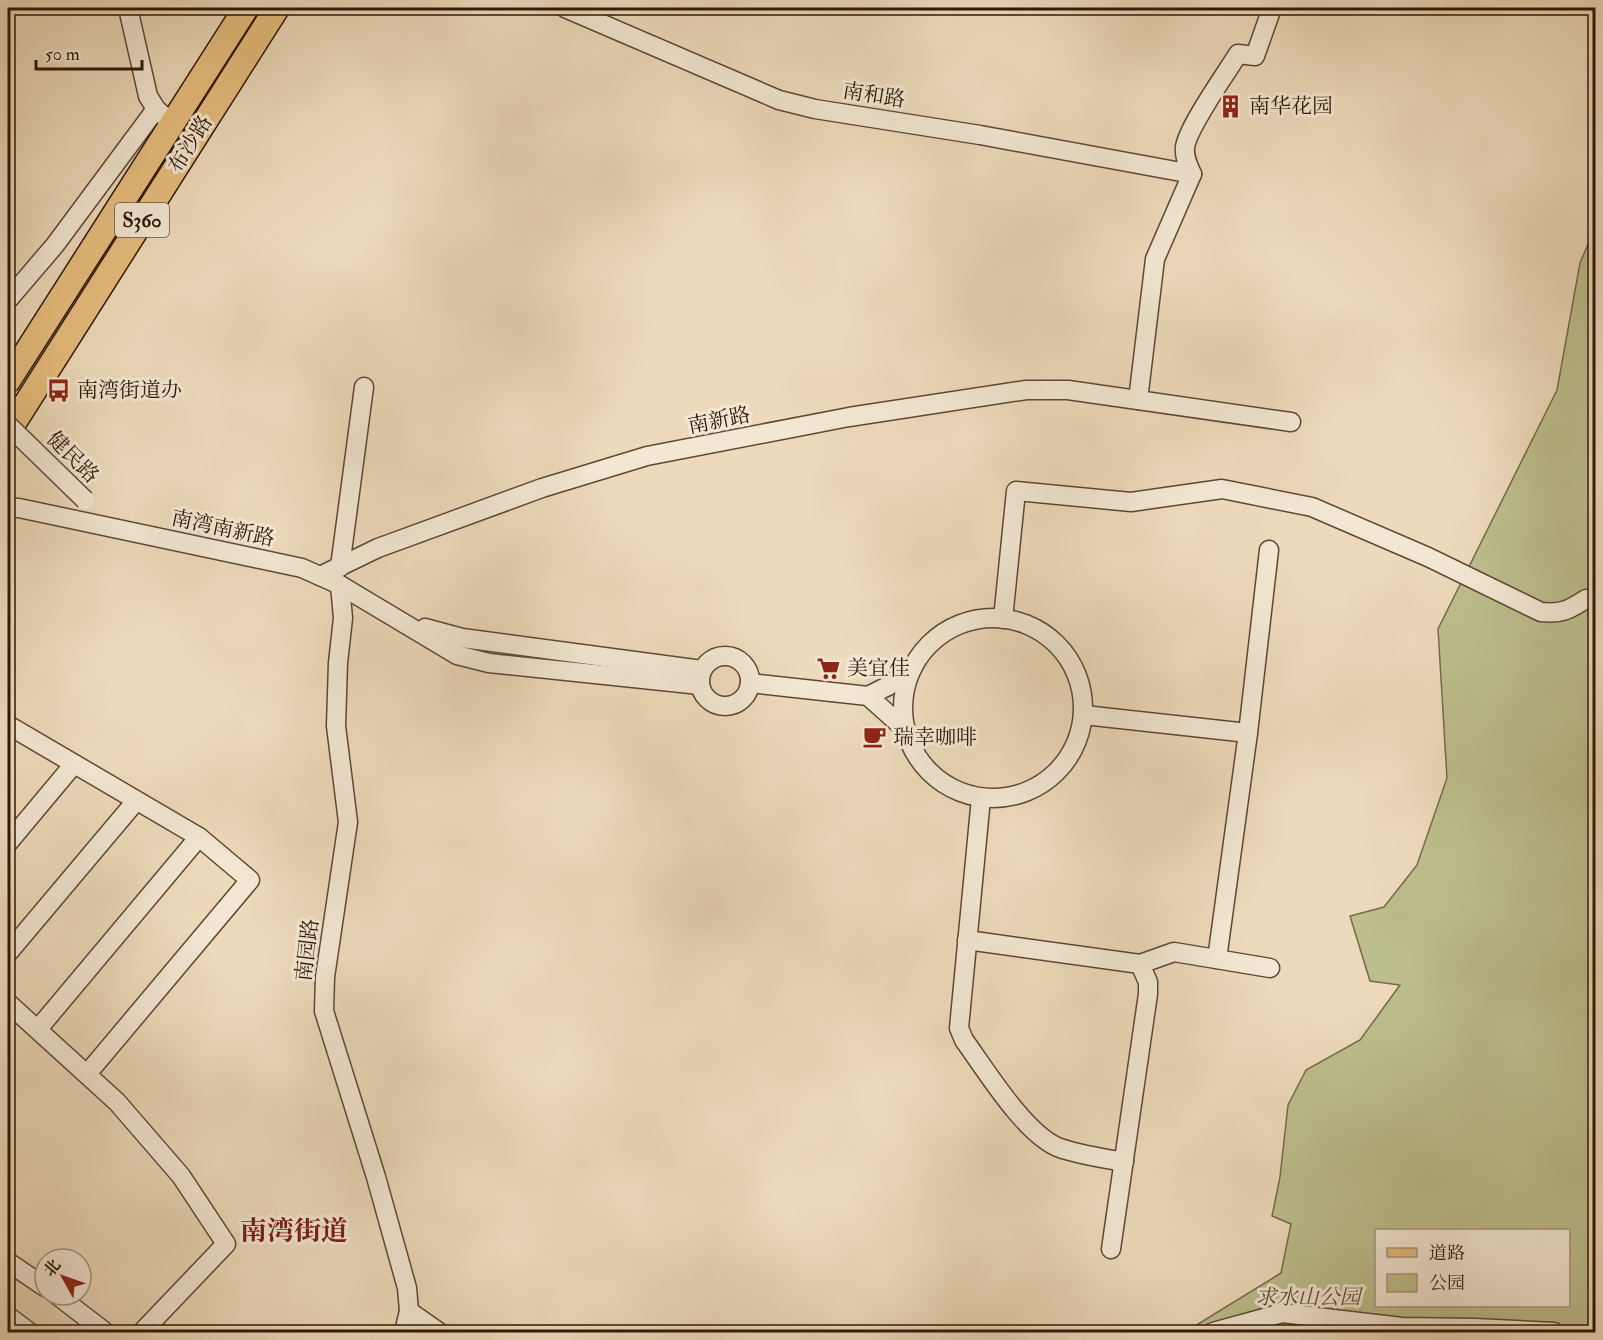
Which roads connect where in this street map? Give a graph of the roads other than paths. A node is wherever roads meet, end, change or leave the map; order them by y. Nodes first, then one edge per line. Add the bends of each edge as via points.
1 (128, 8) edge
2 (246, 8) edge
3 (277, 8) edge
4 (565, 8) edge
5 (1272, 8) edge
6 (164, 116) junction
7 (1192, 174) junction
8 (8, 300) edge
9 (8, 379) edge
10 (364, 387) dead end
11 (1141, 401) junction
12 (1291, 422) dead end
13 (8, 425) edge
14 (8, 432) edge
15 (11, 506) edge
16 (103, 526) junction
17 (1269, 550) dead end
18 (340, 576) junction
19 (1586, 598) dead end
20 (1003, 619) junction
21 (913, 668) junction
22 (701, 677) junction
23 (750, 682) junction
24 (868, 696) junction
25 (1084, 715) junction
26 (9, 729) edge
27 (906, 730) junction
28 (1248, 733) junction
29 (74, 764) junction
30 (981, 798) junction
31 (136, 801) junction
32 (199, 837) junction
33 (8, 843) edge
34 (967, 940) junction
35 (8, 954) edge
36 (1217, 959) junction
37 (1140, 964) junction
38 (1270, 968) dead end
39 (8, 1003) edge
40 (38, 1029) junction
41 (87, 1074) junction
42 (1124, 1162) junction
43 (1111, 1249) dead end
44 (8, 1262) edge
45 (33, 1279) edge
46 (73, 1307) edge
47 (409, 1311) junction
48 (8, 1316) edge
49 (29, 1332) edge
50 (105, 1332) edge
51 (142, 1332) edge
52 (404, 1332) edge
53 (439, 1332) edge
54 (1213, 1332) edge
55 (1554, 1332) edge

1 - 6 street via 148,96
2 - 6 main road, 布沙路 / S360
3 - 14 main road, 布沙路 / S360
4 - 7 street, 南和路 via 779,100
5 - 7 street via 1255,56 1238,54 1188,135 1186,163
6 - 8 street
6 - 9 main road, 布沙路 / S360
7 - 11 street via 1155,259
10 - 18 street, 南园路
11 - 12 street, 南新路
11 - 18 street, 南新路 via 1068,390 1026,390 849,417 647,456 542,488 378,548
13 - 16 street, 健民路, bridge via 86,500
15 - 16 street, 南湾南新路
16 - 18 street, 南湾南新路 via 302,568 320,576
17 - 28 street
18 - 22 street, 南湾南新路 via 406,622 462,638
18 - 47 street, 南园路 via 343,618 336,726 348,822 325,977 324,1011 376,1178
19 - 20 street via 1557,614 1541,612 1428,557 1311,507 1222,489 1131,502 1016,491
20 - 21 street via 975,620 948,631 926,649
20 - 25 street via 1033,627 1058,645 1075,669
21 - 24 street
21 - 27 street via 904,699
22 - 23 street via 712,659 729,656 742,662
22 - 23 street via 706,699 720,706 730,706 744,698
23 - 24 street
24 - 27 street
25 - 28 street
25 - 30 street via 1074,747 1048,780 1020,794
26 - 29 street
27 - 30 street via 928,771 953,789
28 - 36 street
29 - 31 street
29 - 33 street
30 - 34 street
31 - 32 street
31 - 35 street
32 - 40 street
32 - 41 street via 250,880
34 - 37 street
34 - 42 street via 959,1028 963,1040 1038,1134 1058,1147
36 - 37 street via 1174,952
36 - 38 street
37 - 42 street via 1148,982 1148,994
39 - 40 street
40 - 41 street
41 - 51 street via 117,1102 181,1176 226,1244
42 - 43 street
44 - 45 street
46 - 50 street
47 - 52 street
47 - 53 street
48 - 49 street
54 - 55 street via 1282,1313 1402,1327

